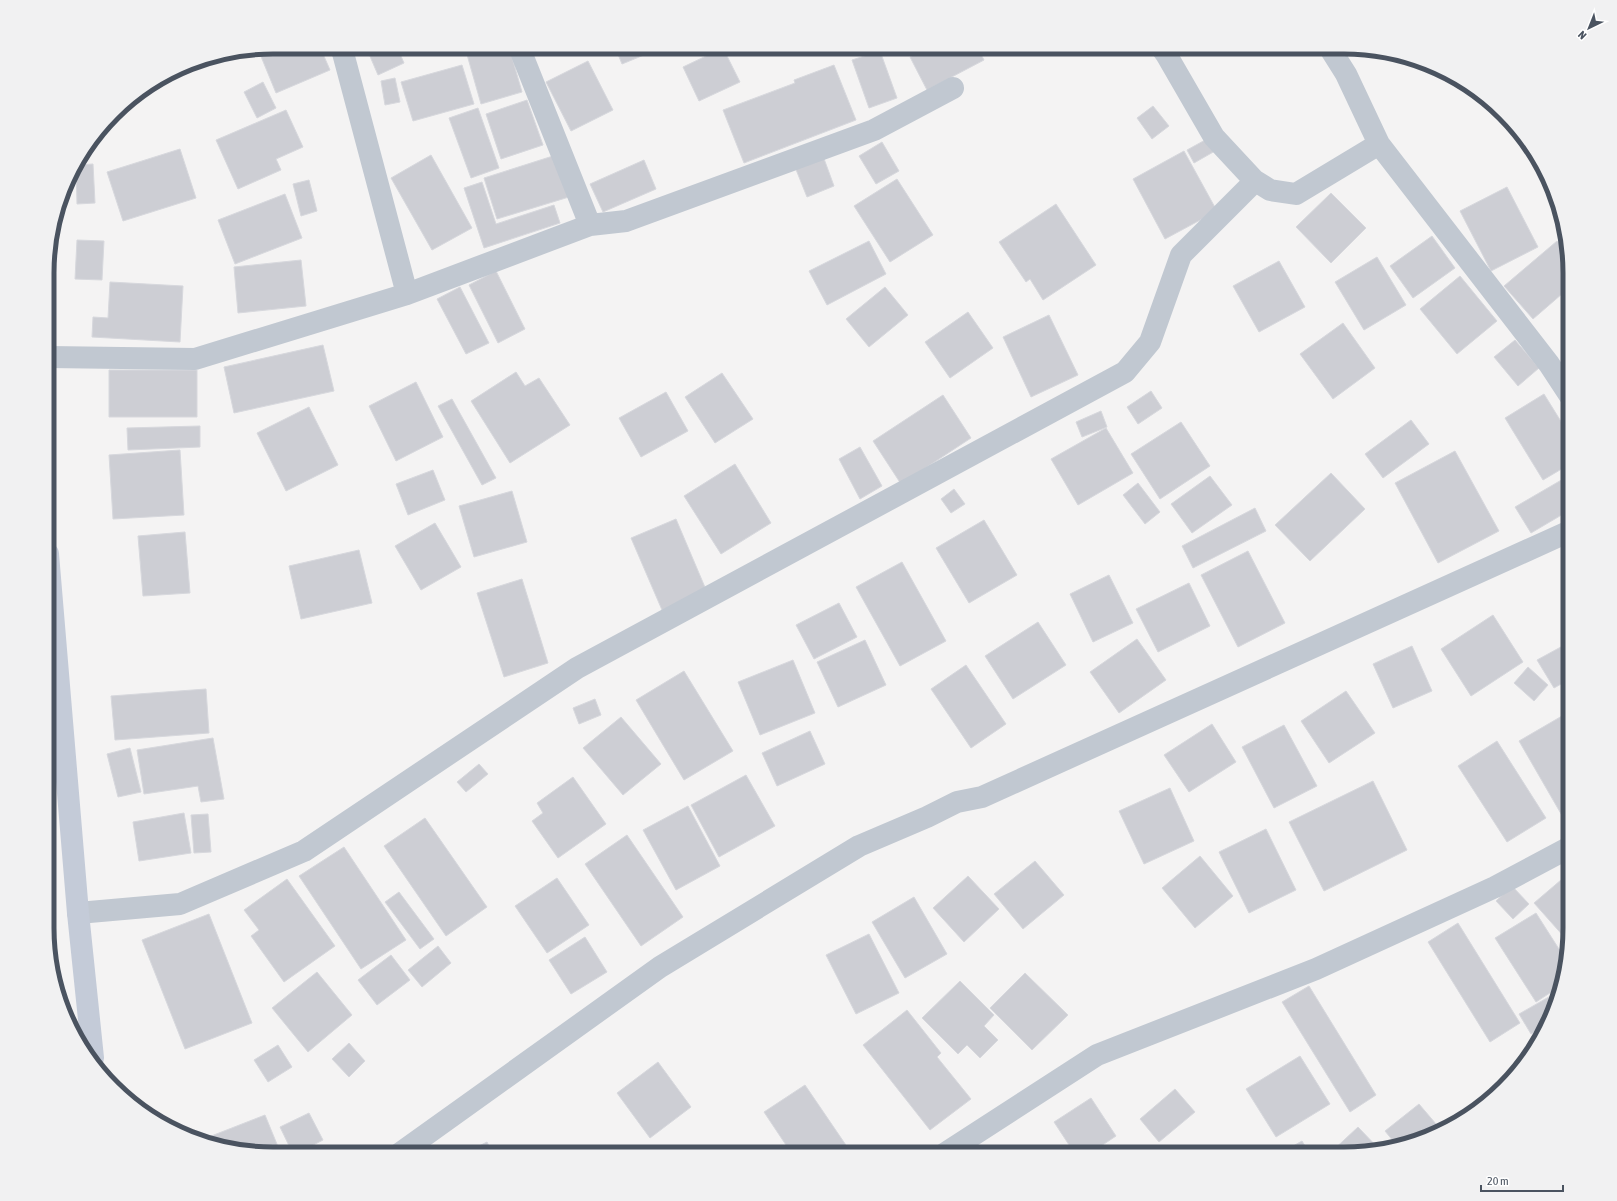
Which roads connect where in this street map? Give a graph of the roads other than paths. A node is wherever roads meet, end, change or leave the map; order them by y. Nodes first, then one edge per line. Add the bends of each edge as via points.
1 (343, 54) edge
2 (522, 54) edge
3 (1166, 54) edge
4 (1333, 54) edge
5 (953, 88) dead end
6 (1379, 144) junction
7 (1255, 181) junction
8 (590, 225) junction
9 (407, 294) junction
10 (54, 357) edge
11 (1563, 385) edge
12 (1563, 534) edge
13 (54, 626) edge
14 (1563, 851) edge
15 (78, 913) junction
16 (92, 1052) edge
17 (409, 1147) edge
18 (955, 1147) edge

1 - 9 street
2 - 8 street
3 - 7 street via 1214,137
4 - 6 street via 1346,74
5 - 8 street via 874,130 626,221
6 - 7 street via 1296,194 1270,190
6 - 11 street
7 - 15 street via 1181,255 1150,342 1125,372 577,668 304,851 180,904
8 - 9 street
9 - 10 street via 195,359
12 - 17 street via 982,796 957,802 927,818 859,846 660,967
13 - 15 street
14 - 18 street via 1495,887 1316,969 1098,1055
15 - 16 street

